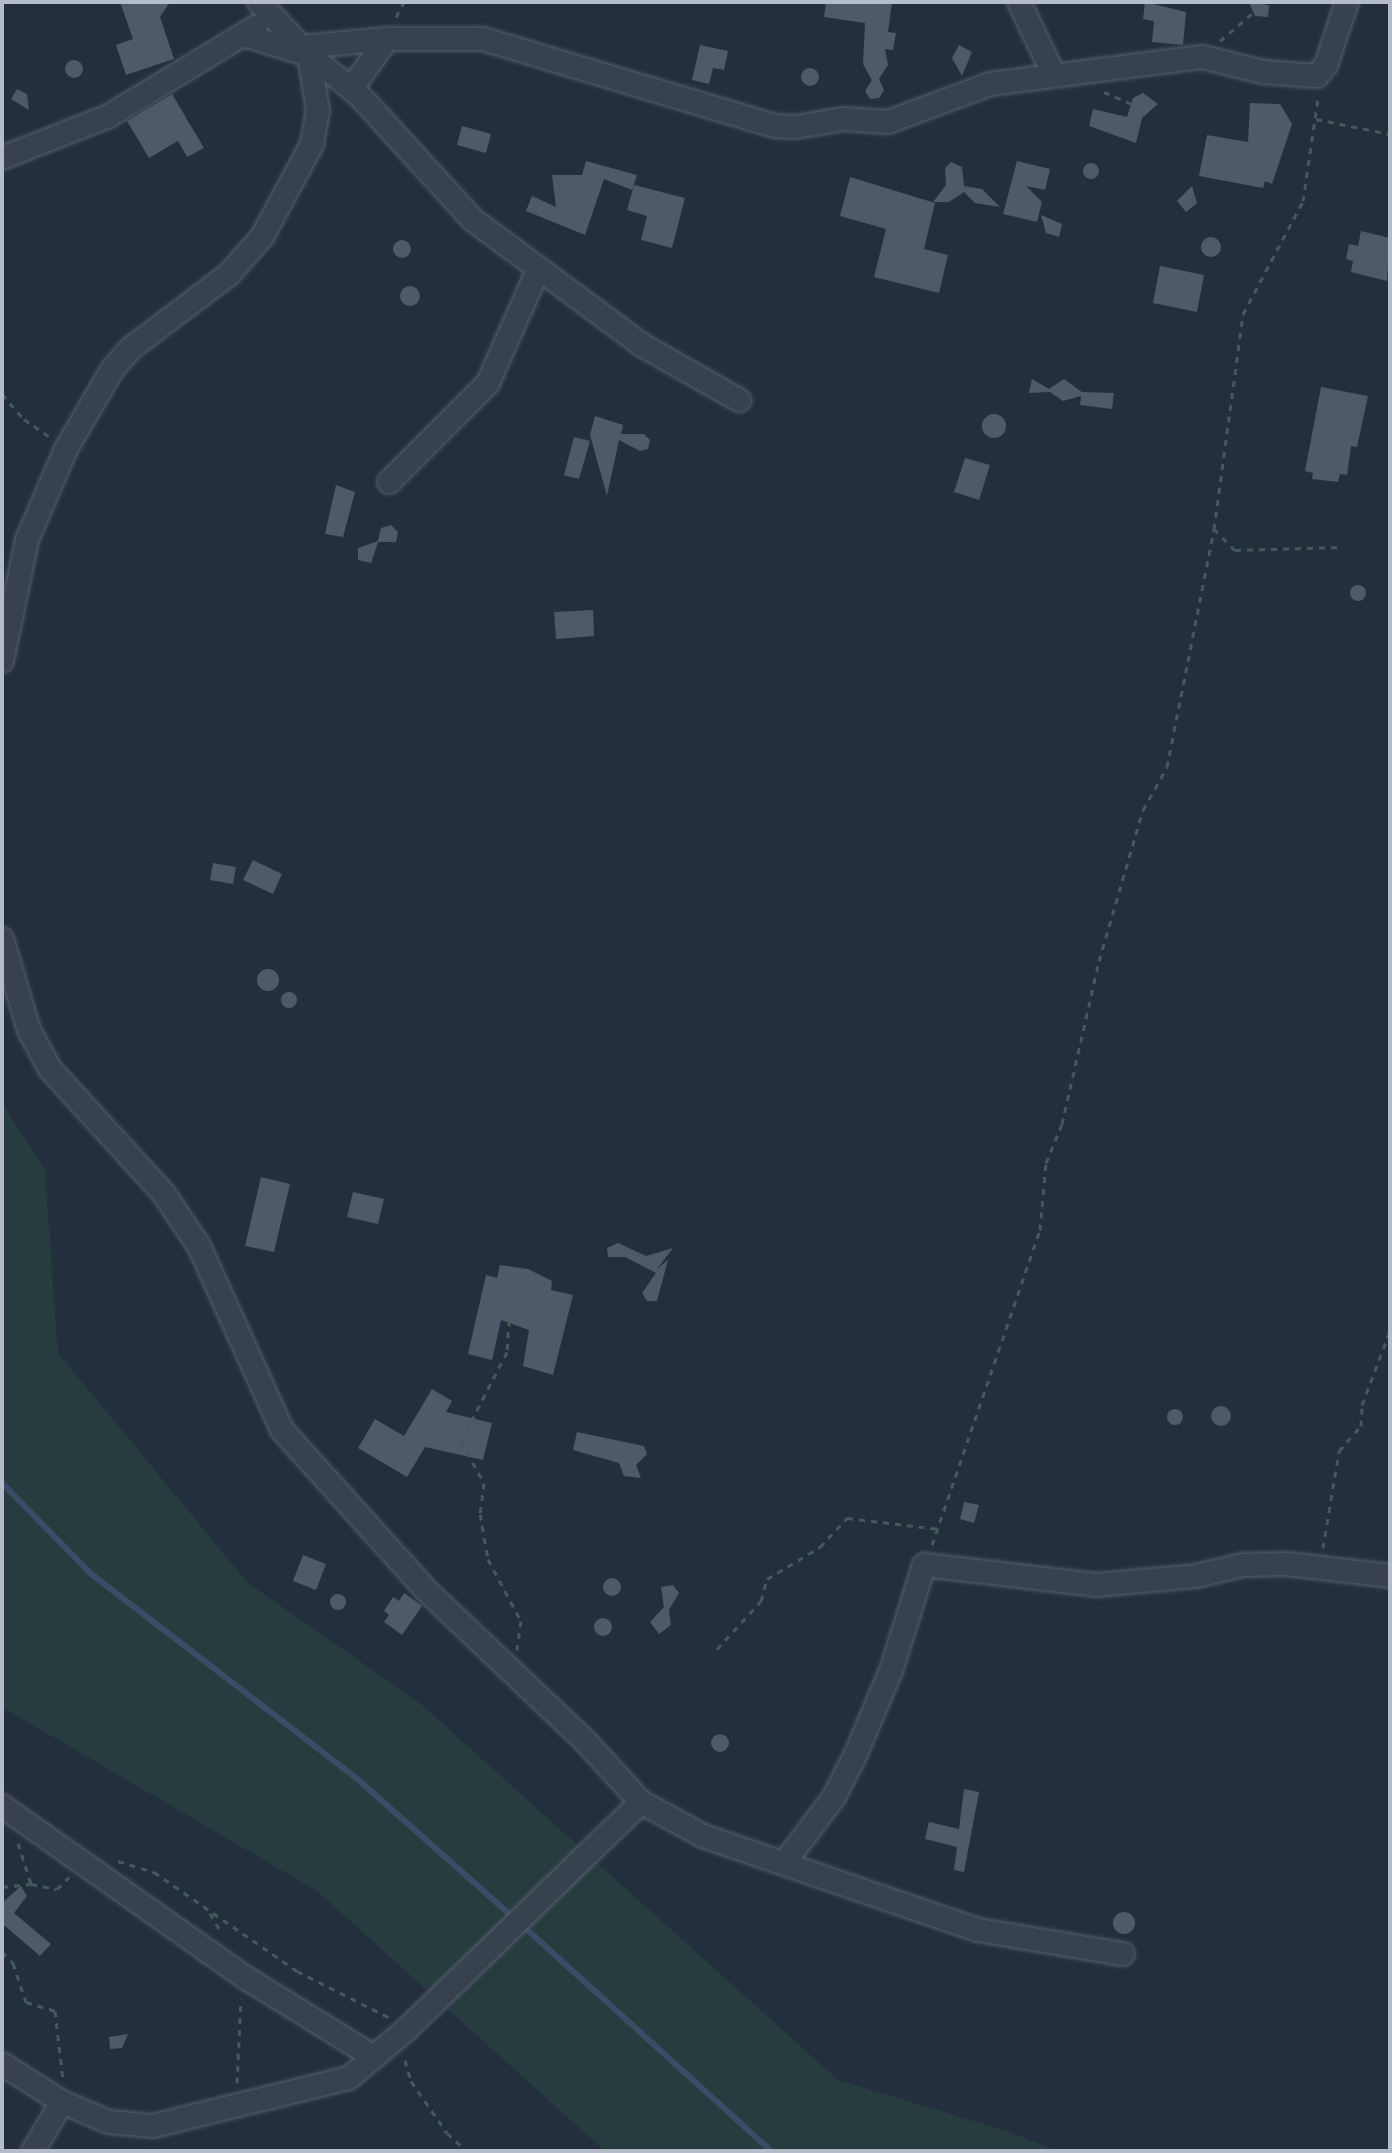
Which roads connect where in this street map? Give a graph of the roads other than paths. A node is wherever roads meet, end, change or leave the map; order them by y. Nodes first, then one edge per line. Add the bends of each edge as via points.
1 (1019, 2) edge
2 (1347, 2) edge
3 (266, 9) edge
4 (244, 35) junction
5 (387, 39) junction
6 (305, 51) junction
7 (1053, 73) junction
8 (351, 89) junction
9 (2, 158) edge
10 (538, 270) junction
11 (739, 400) dead end
12 (389, 482) dead end
13 (2, 661) edge
14 (2, 939) edge
15 (1390, 1576) edge
16 (641, 1802) junction
17 (2, 1806) edge
18 (785, 1862) junction
19 (1123, 1954) dead end
20 (374, 2057) junction
21 (2, 2064) edge
22 (62, 2102) junction
23 (33, 2151) edge

1 - 7 street
2 - 7 street via 1321,74 1279,74 1202,57
3 - 4 street
3 - 6 street
4 - 6 street
4 - 9 street via 109,116
5 - 6 street
5 - 7 street via 483,39 774,126 844,119 888,122 990,84
5 - 8 street
6 - 8 street
6 - 13 street via 318,111 312,144 262,237 229,274 130,349 112,370 66,449 27,540
8 - 10 street via 473,220
10 - 11 street via 642,345
10 - 12 street via 488,383
14 - 16 street via 29,1030 50,1069 164,1194 199,1246 282,1430 416,1580
15 - 18 street via 1243,1565 1196,1576 1096,1585 924,1565 892,1668 855,1756 834,1797
16 - 18 street via 703,1836
16 - 20 street
17 - 20 street via 246,1978
18 - 19 street via 978,1930
20 - 22 street via 349,2078 324,2088 237,2103 190,2119 133,2127
21 - 22 street
22 - 23 street

